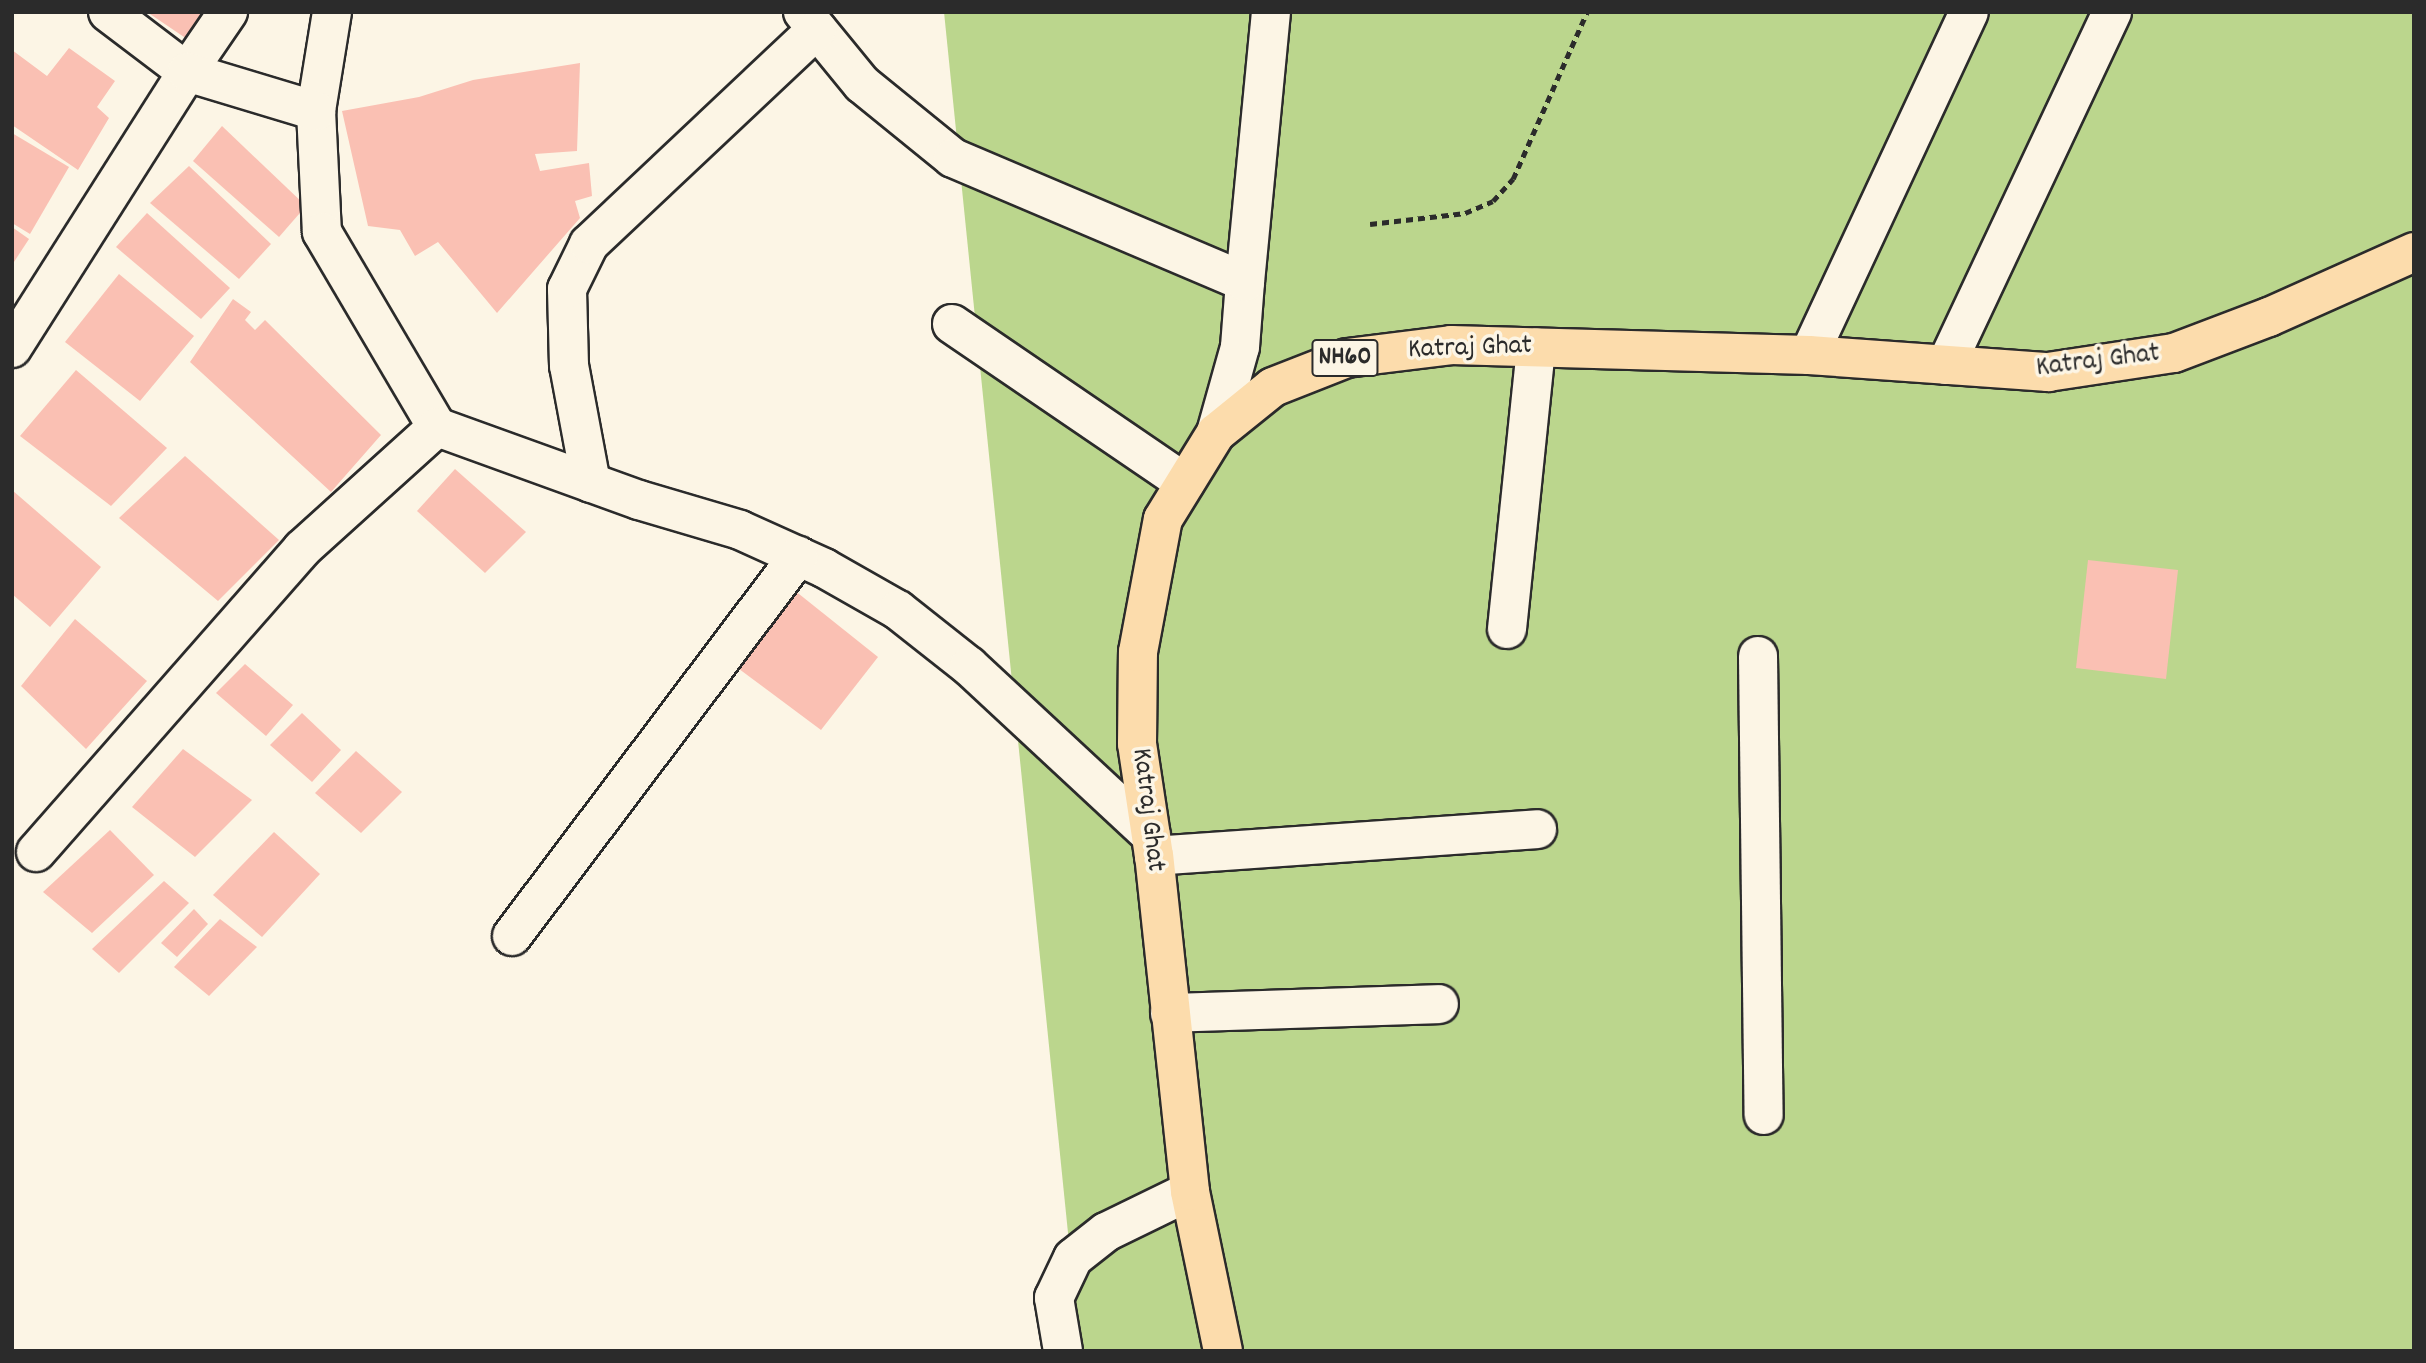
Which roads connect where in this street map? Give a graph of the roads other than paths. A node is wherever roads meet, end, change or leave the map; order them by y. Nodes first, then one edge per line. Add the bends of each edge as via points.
1 (108, 12) edge
2 (228, 12) edge
3 (332, 12) edge
4 (1270, 12) edge
5 (1969, 12) edge
6 (2112, 12) edge
7 (810, 20) edge
8 (187, 72) junction
9 (316, 111) junction
10 (2414, 252) edge
11 (1245, 282) junction
12 (952, 324) dead end
13 (1536, 347) junction
14 (12, 348) edge
15 (1809, 355) junction
16 (1946, 365) junction
17 (437, 427) junction
18 (1216, 433) junction
19 (591, 482) junction
20 (1185, 483) junction
21 (798, 556) junction
22 (1507, 629) dead end
23 (1758, 656) dead end
24 (1537, 829) dead end
25 (1152, 846) junction
26 (36, 852) dead end
27 (512, 936) dead end
28 (1439, 1004) dead end
29 (1170, 1013) junction
30 (1764, 1115) dead end
31 (1190, 1191) junction
32 (1063, 1351) edge
33 (1223, 1351) edge

1 - 8 street
2 - 8 street
3 - 9 street
4 - 11 street
5 - 15 street
6 - 16 street
7 - 11 street via 862,84 953,158
7 - 19 street via 589,244 567,289 569,366
8 - 9 street
8 - 14 street
9 - 17 street via 322,232
10 - 16 highway, Katraj Ghat / NH60 via 2269,317 2174,353 2048,372
11 - 18 street via 1241,347
12 - 20 street
13 - 15 highway, Katraj Ghat / NH60
13 - 18 highway, Katraj Ghat / NH60 via 1451,345 1347,358 1273,387
13 - 22 street
15 - 16 highway, Katraj Ghat / NH60
17 - 19 street
17 - 26 street via 302,549
18 - 20 highway, Katraj Ghat / NH60
19 - 21 street via 740,530
20 - 25 highway, Katraj Ghat / NH60 via 1163,519 1138,652 1137,744
21 - 25 street via 898,610 970,666
21 - 27 street
23 - 30 street
24 - 25 street
25 - 29 highway, Katraj Ghat / NH60
28 - 29 street
29 - 31 highway, Katraj Ghat / NH60
31 - 32 street via 1106,1232 1073,1258 1054,1298
31 - 33 highway, Katraj Ghat / NH60

